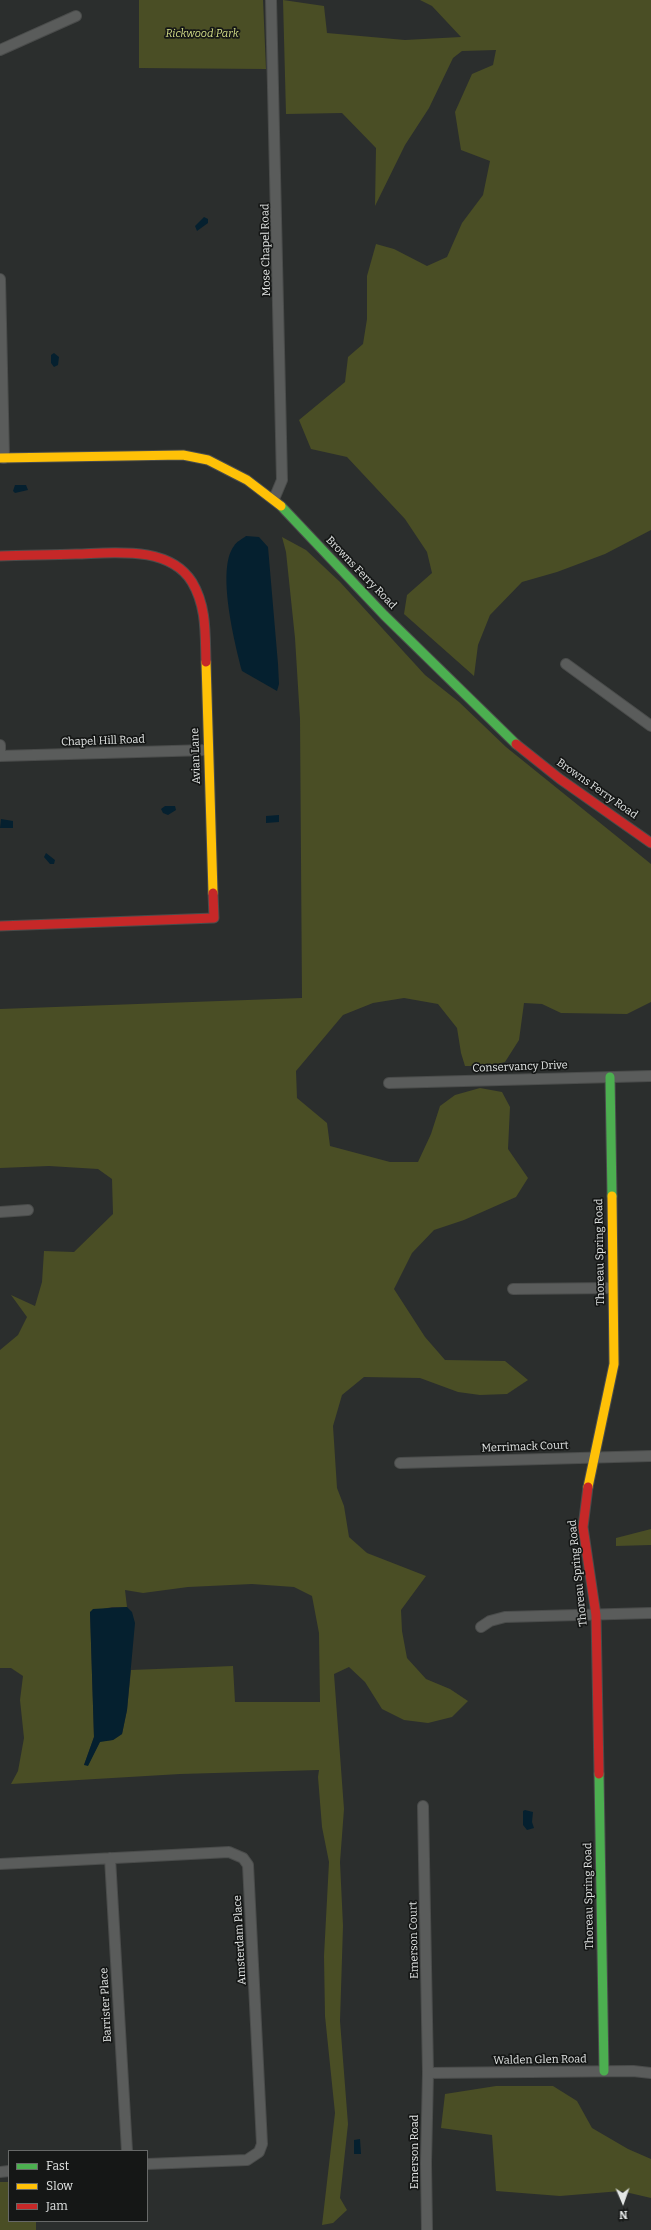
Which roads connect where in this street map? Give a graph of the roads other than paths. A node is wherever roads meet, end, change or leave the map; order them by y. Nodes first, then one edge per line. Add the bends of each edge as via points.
1 (271, 0) edge
2 (76, 16) dead end
3 (0, 50) edge
4 (0, 279) edge
5 (2, 458) edge
6 (274, 498) junction
7 (0, 556) edge
8 (566, 664) dead end
9 (651, 726) edge
10 (0, 745) edge
11 (207, 750) junction
12 (0, 756) edge
13 (651, 843) edge
14 (0, 926) edge
15 (651, 1076) edge
16 (610, 1077) junction
17 (389, 1083) dead end
18 (28, 1210) dead end
19 (0, 1212) edge
20 (612, 1288) junction
21 (514, 1289) dead end
22 (651, 1456) edge
23 (593, 1458) junction
24 (400, 1463) dead end
25 (651, 1613) edge
26 (596, 1615) junction
27 (481, 1627) dead end
28 (423, 1806) dead end
29 (110, 1858) junction
30 (0, 1864) edge
31 (604, 2071) junction
32 (428, 2073) junction
33 (651, 2073) edge
34 (127, 2150) edge
35 (148, 2164) edge
36 (427, 2230) edge

1 - 6 street, Mose Chapel Road via 282,480
2 - 3 street
4 - 5 street
5 - 6 street, Browns Ferry Road via 183,455 208,460 247,480
6 - 13 street, Browns Ferry Road via 384,614 508,738 560,779
7 - 11 street, Avian Lane via 133,553 173,563 190,579 198,591 205,624
8 - 9 street
10 - 12 street
11 - 12 street, Chapel Hill Road
11 - 14 street, Avian Lane via 214,918
15 - 16 street, Conservancy Drive
16 - 17 street, Conservancy Drive
16 - 20 street, Thoreau Spring Road
18 - 19 street
20 - 21 street
20 - 23 street, Thoreau Spring Road via 614,1374
22 - 23 street, Merrimack Court
23 - 24 street, Merrimack Court
23 - 26 street, Thoreau Spring Road via 585,1499 583,1527
25 - 26 street
26 - 27 street via 505,1617 490,1621
26 - 31 street, Thoreau Spring Road
28 - 32 street, Emerson Court
29 - 30 street, Amsterdam Place
29 - 34 street, Barrister Place
29 - 35 street, Amsterdam Place via 229,1852 243,1858 249,1872 260,2148 253,2158 247,2160
31 - 32 street, Walden Glen Road
31 - 33 street, Walden Glen Road
32 - 36 street, Emerson Road

